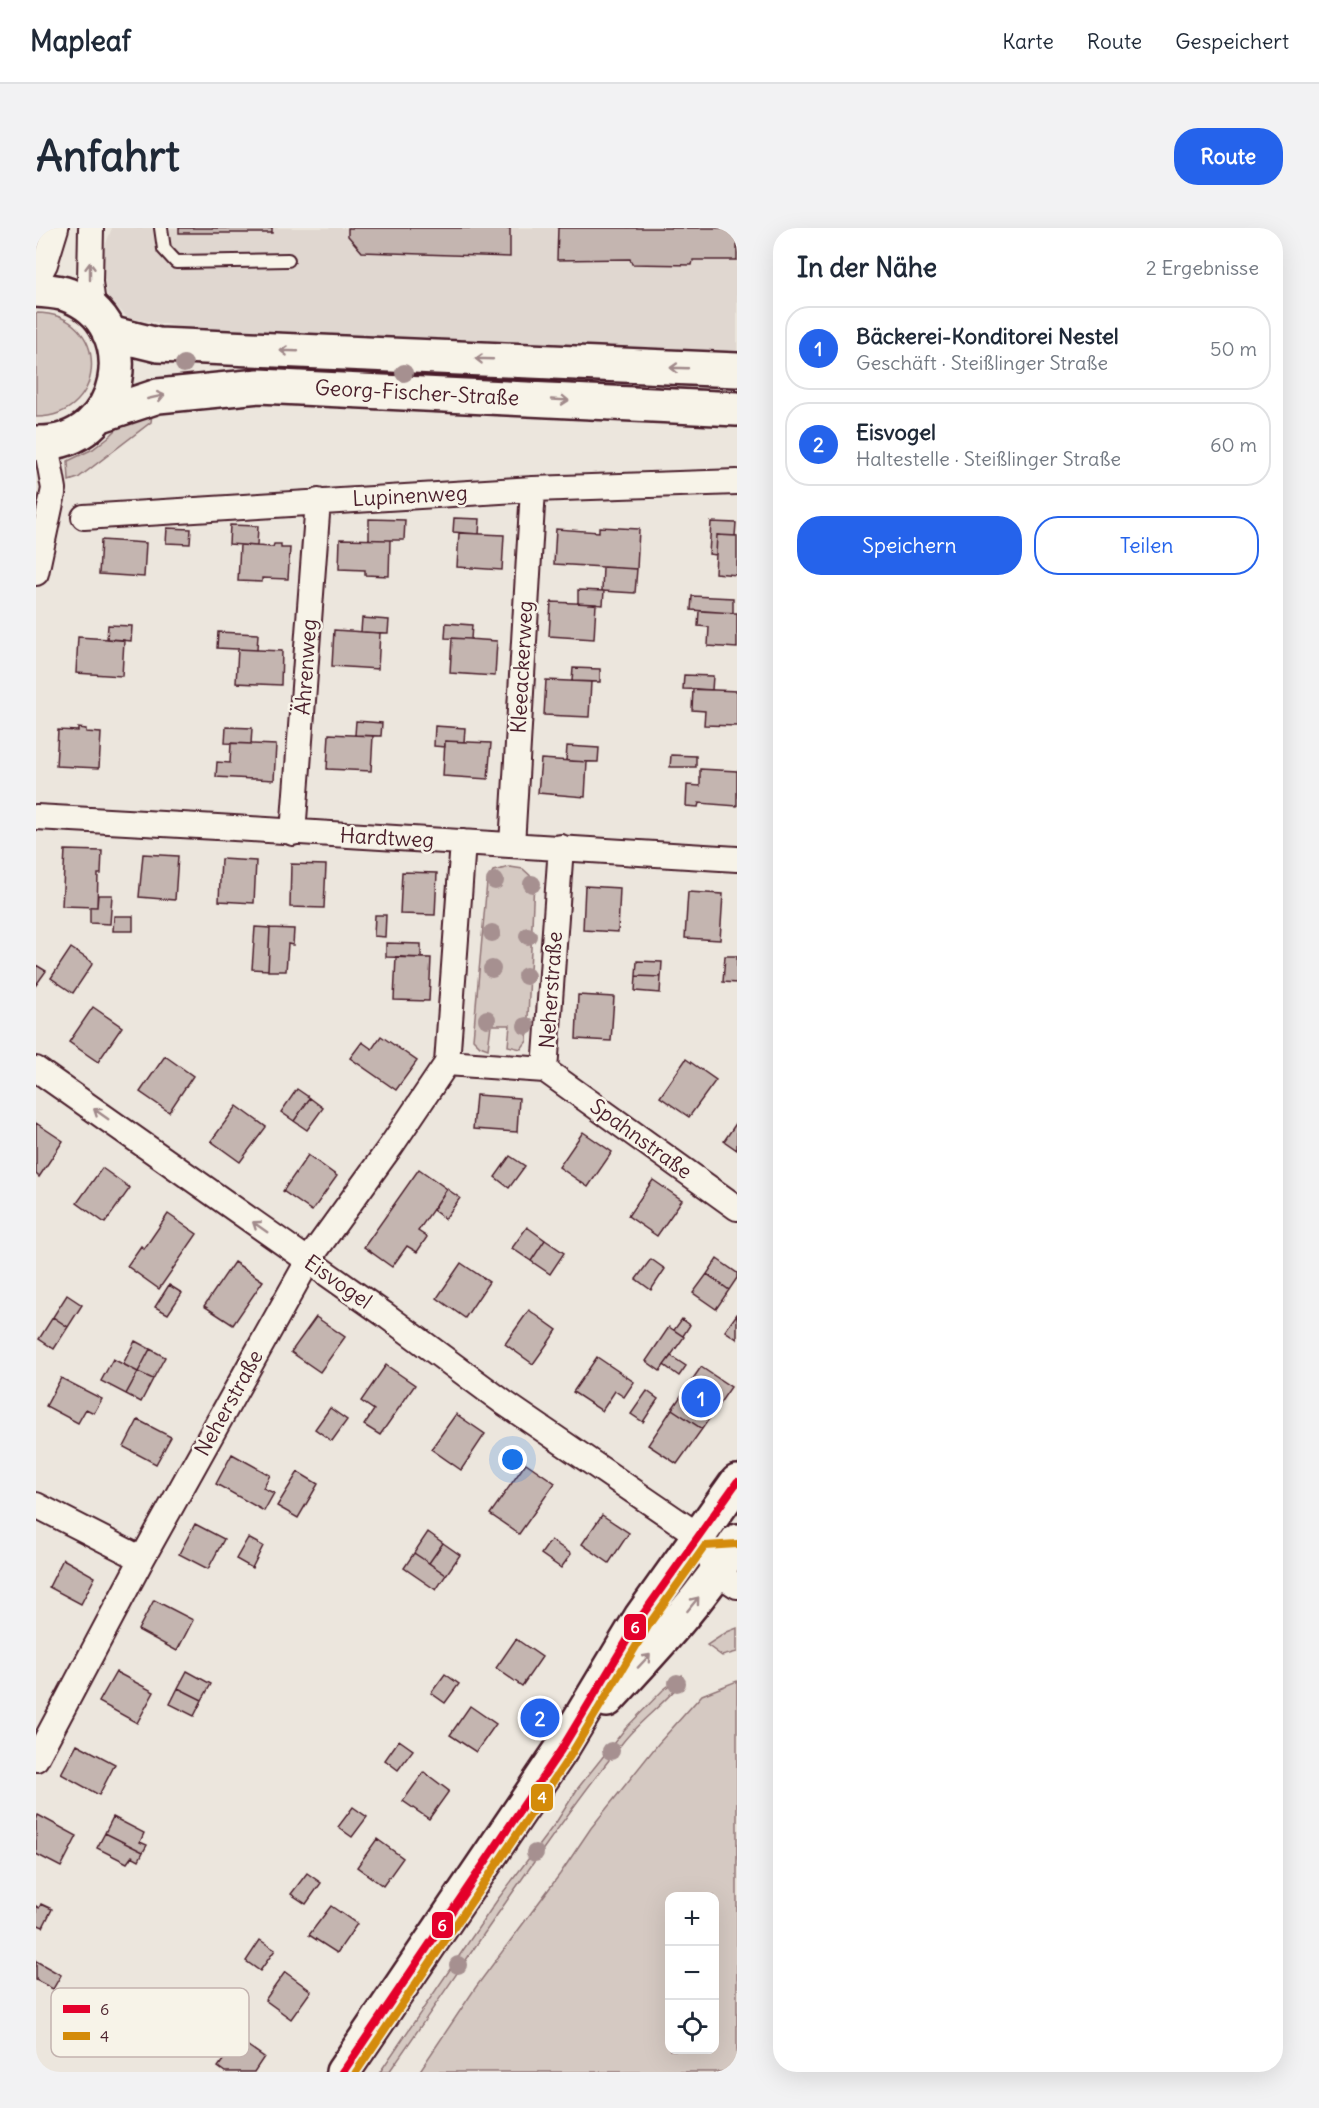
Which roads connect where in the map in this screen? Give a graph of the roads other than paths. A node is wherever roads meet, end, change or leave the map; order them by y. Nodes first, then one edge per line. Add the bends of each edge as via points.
1 (56, 228) edge
2 (91, 228) edge
3 (161, 228) edge
4 (288, 260) dead end
5 (36, 281) edge
6 (36, 290) edge
7 (102, 323) junction
8 (737, 370) edge
9 (737, 409) edge
10 (100, 415) junction
11 (41, 444) edge
12 (737, 482) edge
13 (533, 489) junction
14 (318, 501) junction
15 (84, 517) dead end
16 (36, 573) edge
17 (36, 818) edge
18 (293, 833) junction
19 (463, 842) junction
20 (512, 845) junction
21 (561, 848) junction
22 (737, 859) edge
23 (447, 1063) junction
24 (36, 1069) edge
25 (545, 1070) junction
26 (737, 1208) edge
27 (308, 1261) junction
28 (737, 1482) edge
29 (36, 1505) edge
30 (737, 1533) edge
31 (699, 1536) junction
32 (737, 1541) edge
33 (142, 1559) junction
34 (727, 1579) edge
35 (561, 1750) junction
36 (36, 1759) edge
37 (344, 2072) edge

1 - 5 street
7 -> 2 street via 90,282
3 - 4 lane via 164,249 176,262
6 - 7 main road, Georg-Fischer-Straße via 68,295 82,302
8 -> 7 main road, Georg-Fischer-Straße via 158,345
7 - 10 main road, Georg-Fischer-Straße via 116,356 117,375
10 -> 9 main road, Georg-Fischer-Straße via 158,396 260,386
10 - 11 main road, Georg-Fischer-Straße via 86,429 65,440
11 - 16 street via 54,489
12 - 13 street, Lupinenweg
13 - 14 street, Lupinenweg
13 - 20 street, Kleeackerweg
14 - 15 street, Lupinenweg
14 - 18 street, Ährenweg
17 - 18 street, Hardtweg
18 - 19 street, Hardtweg
19 - 20 street, Hardtweg
19 - 23 street, Neherstraße
20 - 21 street, Hardtweg
21 - 22 street, Hardtweg
21 - 25 street, Neherstraße
23 - 25 street, Neherstraße
23 - 27 street, Neherstraße
27 -> 24 street, Eisvogel
25 - 26 street, Spahnstraße
27 - 31 street, Eisvogel via 503,1402
27 - 33 street, Neherstraße
28 - 31 main road
29 - 33 street
30 - 31 street
31 - 34 street
31 - 35 main road via 641,1617
32 - 34 main road
33 - 36 street, Neherstraße
35 -> 34 main road via 668,1635
35 - 37 main road

